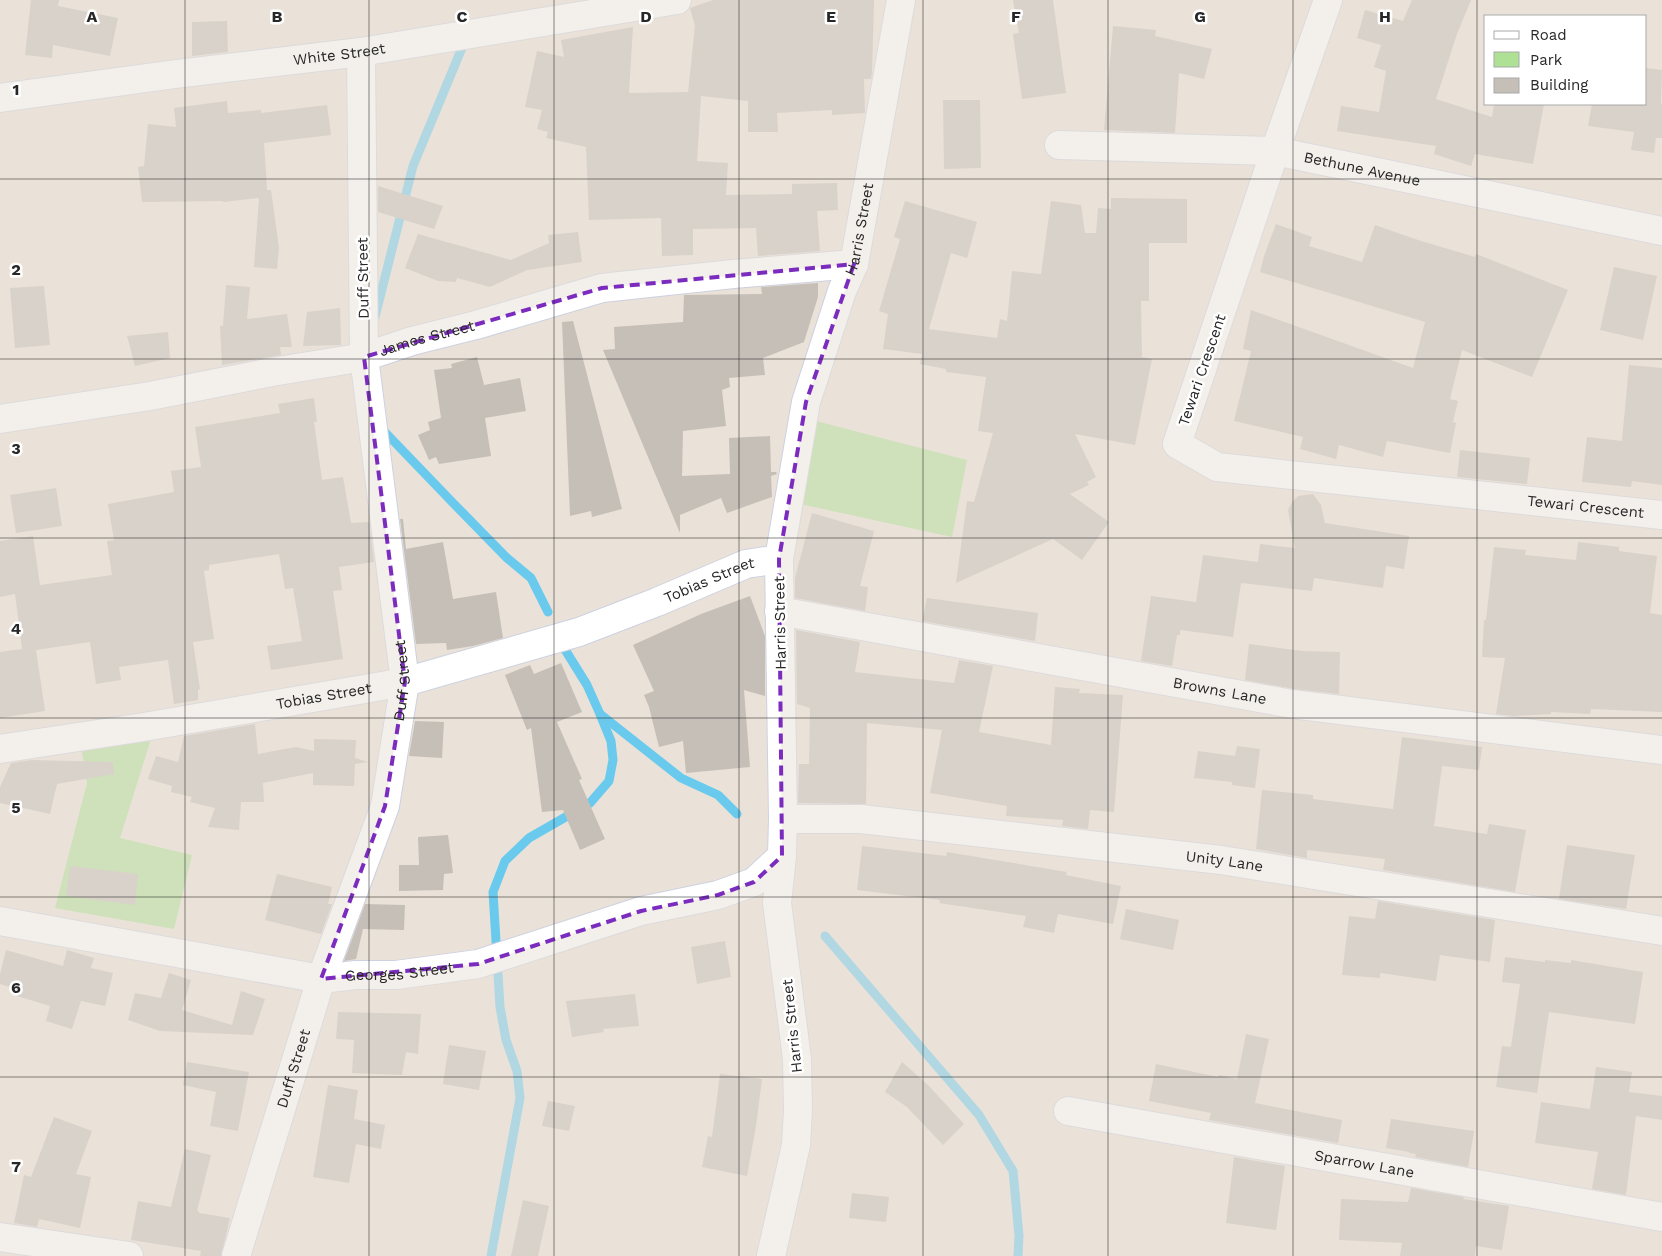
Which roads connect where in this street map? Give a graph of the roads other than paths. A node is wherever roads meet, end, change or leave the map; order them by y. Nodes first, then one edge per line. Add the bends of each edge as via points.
1 (677, 0) edge
2 (902, 0) edge
3 (1328, 0) edge
4 (361, 52) junction
5 (0, 98) edge
6 (1059, 146) dead end
7 (1275, 151) junction
8 (1662, 231) edge
9 (854, 264) junction
10 (364, 357) junction
11 (0, 419) edge
12 (1662, 515) edge
13 (779, 559) junction
14 (779, 611) junction
15 (405, 682) junction
16 (0, 749) edge
17 (1662, 750) edge
18 (783, 819) junction
19 (782, 856) junction
20 (0, 921) edge
21 (1662, 931) edge
22 (321, 979) junction
23 (1068, 1111) dead end
24 (1662, 1217) edge
25 (0, 1237) edge
26 (129, 1256) edge
27 (236, 1256) edge
28 (771, 1256) edge

1 - 4 street, White Street
2 - 9 street, Harris Street
3 - 7 street, Tewari Crescent
4 - 5 street, White Street
4 - 10 street, Duff Street
6 - 7 street, Bethune Avenue
7 - 8 street, Bethune Avenue
7 - 12 street, Tewari Crescent via 1177,444 1217,468
9 - 10 street, James Street via 602,288
9 - 13 street, Harris Street via 806,402
10 - 11 street, James Street via 150,396
10 - 15 street, Duff Street
13 - 14 street, Harris Street
13 - 15 street, Tobias Street via 746,564 579,632
14 - 17 street, Browns Lane via 1292,704
14 - 18 street, Harris Street
15 - 16 street, Tobias Street
15 - 22 street, Duff Street via 385,806
18 - 19 street, Harris Street
18 - 21 street, Unity Lane via 861,819 1220,860
19 - 22 street, Georges Street via 754,882 718,895 640,911 478,964 396,975
19 - 28 street, Harris Street via 777,903 797,1059 798,1110 796,1145
20 - 22 street, Georges Street
22 - 27 street, Duff Street
23 - 24 street, Sparrow Lane
25 - 26 street

